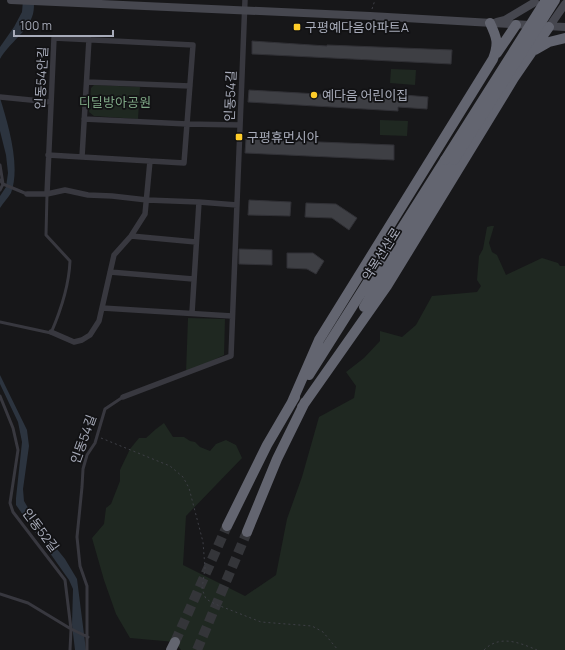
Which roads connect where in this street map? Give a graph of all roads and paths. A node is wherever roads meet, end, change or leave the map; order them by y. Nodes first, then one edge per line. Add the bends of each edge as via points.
1 (11, 0) edge
2 (245, 0) edge
3 (375, 0) edge
4 (546, 0) edge
5 (555, 0) edge
6 (24, 1) edge
7 (535, 1) edge
8 (563, 8) edge
9 (245, 11) junction
10 (370, 16) junction
11 (490, 23) junction
12 (516, 25) junction
13 (549, 27) junction
14 (565, 28) edge
15 (565, 38) edge
16 (90, 39) junction
17 (531, 52) junction
18 (493, 59) junction
19 (87, 82) junction
20 (190, 86) junction
21 (0, 97) edge
22 (51, 102) junction
23 (84, 119) junction
24 (187, 124) junction
25 (240, 125) junction
26 (48, 156) junction
27 (82, 158) junction
28 (450, 160) junction
29 (150, 161) junction
30 (0, 165) edge
31 (0, 180) edge
32 (3, 184) junction
33 (0, 190) edge
34 (27, 194) joint
35 (47, 194) junction
36 (147, 200) junction
37 (199, 202) junction
38 (237, 205) junction
39 (131, 236) junction
40 (196, 242) junction
41 (110, 272) junction
42 (193, 279) junction
43 (102, 308) junction
44 (192, 314) junction
45 (232, 316) junction
46 (0, 322) edge
47 (51, 332) junction
48 (0, 396) edge
49 (123, 397) joint
50 (292, 402) junction
51 (302, 407) junction
52 (97, 436) junction
53 (227, 526) tunnel mouth
54 (247, 532) tunnel mouth
55 (0, 594) edge
56 (71, 629) junction
57 (88, 637) junction
58 (70, 650) edge
59 (87, 650) edge
60 (338, 650) edge
61 (484, 650) edge
62 (538, 650) edge

1 - 6 main road
2 - 9 street, 인동54길
3 - 10 path
4 - 28 highway, 약목선산로, bridge
5 - 28 highway, 약목선산로, bridge
6 - 9 main road
7 - 11 main road via 505,20
7 - 12 main road
8 - 13 main road
9 - 10 main road
9 - 25 street, 인동54길
10 - 11 main road
11 - 12 main road
11 - 18 highway via 498,47
12 - 13 main road
12 - 18 highway
13 - 14 main road
13 - 17 highway
15 - 17 highway via 549,42
16 - 19 street
16 - 20 street, 인동54안길 via 193,45
16 - 22 street, 인동54안길 via 54,38
17 - 51 highway via 386,286
18 - 50 highway via 319,340
19 - 20 street
19 - 23 street
20 - 24 street, 인동54안길
21 - 22 street
22 - 26 street, 인동54안길
23 - 24 street
23 - 27 street
24 - 25 street
24 - 29 street, 인동54안길 via 184,163
25 - 38 street, 인동54길
26 - 27 street, 인동54안길
26 - 35 street, 인동54안길
27 - 29 street, 인동54안길
28 - 50 highway, 약목선산로
28 - 51 highway, 약목선산로
29 - 36 street
30 - 32 lane
31 - 32 lane
32 - 33 lane
32 - 34 lane
34 - 35 street
35 - 36 street via 65,190 88,195
35 - 47 lane via 46,235 70,261 70,274 60,312
36 - 37 street
36 - 39 street via 145,214
37 - 38 street
37 - 40 street
38 - 45 street, 인동54길
39 - 40 street
39 - 41 street via 114,255
40 - 42 street
41 - 42 street
41 - 43 street
42 - 44 street
43 - 44 street
43 - 47 street via 99,321 90,335 82,340 74,342
44 - 45 street
45 - 49 street, 인동54길 via 231,356
46 - 47 lane
48 - 56 lane, 인동52길 via 14,428 18,450 10,503 13,512 65,580
49 - 52 lane, 인동54길 via 105,410
50 - 53 highway, 약목선산로 via 267,445
51 - 54 highway, 약목선산로
52 - 57 lane, 인동54길 via 83,469 76,537 80,566 87,586
52 - 60 path via 170,466 186,480 203,542 205,568 202,590 206,599 261,622 312,626 323,632
55 - 56 lane via 28,603
56 - 57 lane
56 - 58 lane, 인동52길
57 - 59 lane, 인동54길
61 - 62 path via 491,645 507,641

